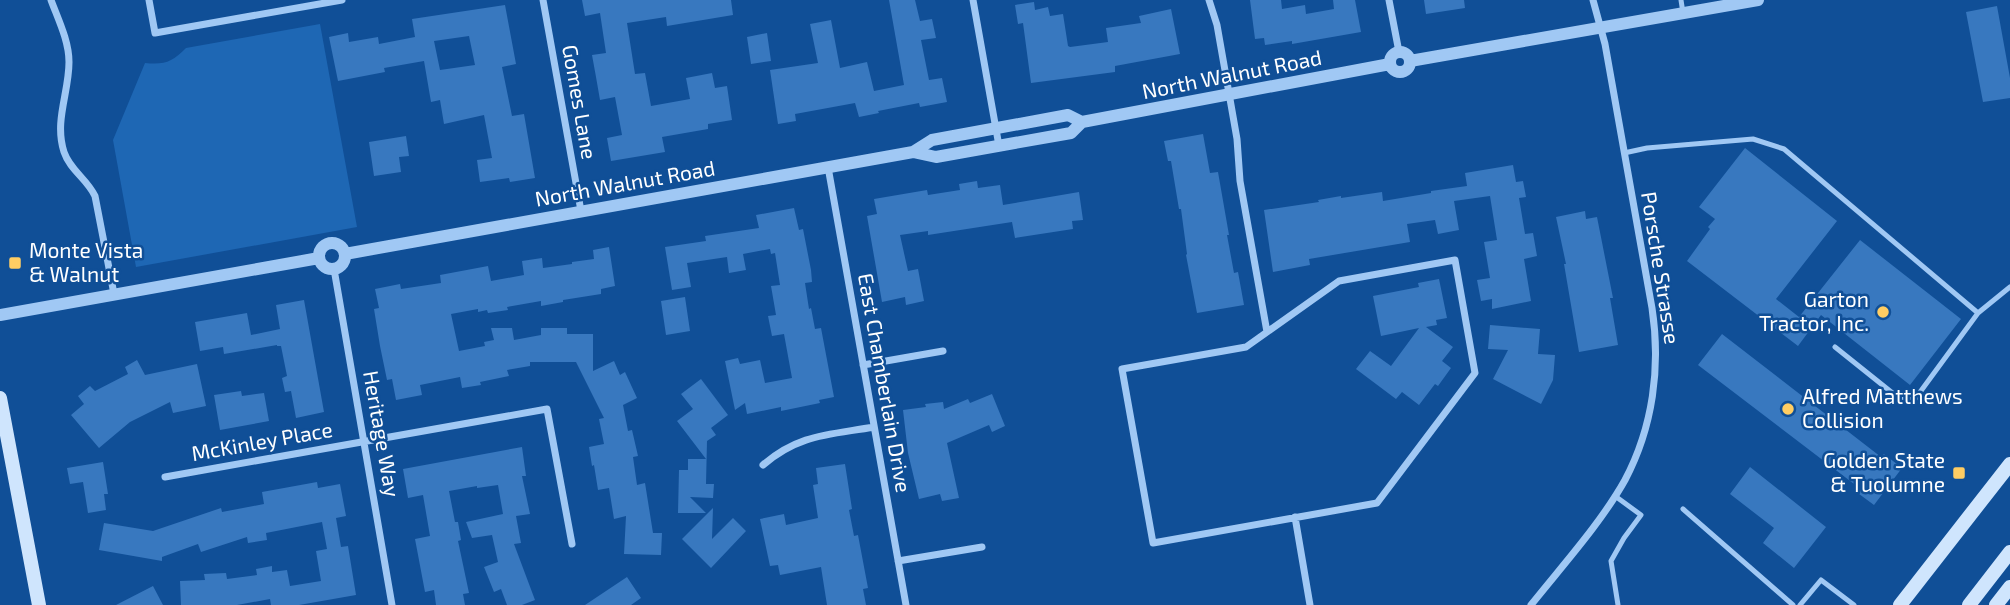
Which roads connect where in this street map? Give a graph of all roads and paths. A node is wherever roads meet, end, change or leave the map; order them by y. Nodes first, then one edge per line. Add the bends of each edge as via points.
1 (51, 0) edge
2 (149, 0) edge
3 (342, 0) edge
4 (543, 0) edge
5 (972, 0) edge
6 (1209, 0) edge
7 (1389, 0) edge
8 (1593, 0) edge
9 (1750, 1) edge
10 (1682, 7) edge
11 (1600, 28) junction
12 (1399, 52) junction
13 (1410, 61) junction
14 (1390, 64) junction
15 (1229, 96) junction
16 (1082, 122) junction
17 (995, 128) junction
18 (999, 146) junction
19 (913, 152) junction
20 (1624, 153) junction
21 (828, 167) junction
22 (581, 211) junction
23 (345, 254) junction
24 (319, 258) junction
25 (334, 269) junction
26 (2010, 287) edge
27 (114, 294) junction
28 (1978, 313) junction
29 (0, 315) edge
30 (1267, 332) junction
31 (1835, 347) dead end
32 (943, 351) dead end
33 (863, 365) junction
34 (0, 398) edge
35 (874, 428) junction
36 (365, 441) junction
37 (2010, 464) edge
38 (763, 466) dead end
39 (165, 477) dead end
40 (1615, 496) junction
41 (1683, 509) dead end
42 (1296, 517) junction
43 (572, 544) dead end
44 (982, 547) dead end
45 (2010, 552) edge
46 (898, 561) junction
47 (2010, 587) edge
48 (39, 605) edge
49 (392, 605) edge
50 (906, 605) edge
51 (1310, 605) edge
52 (1531, 605) edge
53 (1618, 605) edge
54 (1793, 605) edge
55 (1800, 605) edge
56 (1854, 605) edge
57 (1900, 605) edge
58 (1969, 605) edge
59 (1996, 605) edge

1 - 27 street via 69,57 60,117 64,153 95,196
2 - 3 street via 155,33
4 - 22 street, Gomes Lane
5 - 17 street
6 - 15 street
7 - 12 street
8 - 11 street, Porsche Strasse
9 - 10 street
10 - 11 street
11 - 13 street
11 - 20 street, Porsche Strasse
12 - 13 street
12 - 14 street
13 - 14 street via 1401,73
14 - 15 street, North Walnut Road
15 - 16 street, North Walnut Road
15 - 30 street
16 - 17 street, North Walnut Road via 1068,115
16 - 18 street, North Walnut Road via 1071,133
17 - 18 street
17 - 19 street, North Walnut Road via 932,140
18 - 19 street, North Walnut Road via 936,157
19 - 21 street, North Walnut Road
20 - 28 lane via 1753,138 1784,149
20 - 40 street, Porsche Strasse via 1652,308 1656,360 1644,432
21 - 22 street, North Walnut Road
21 - 33 street, East Chamberlain Drive
22 - 23 street, North Walnut Road
23 - 24 street via 337,244 328,243
23 - 25 street via 344,262
24 - 25 street via 326,268
24 - 27 street
25 - 36 street, Heritage Way
26 - 28 lane
27 - 29 street
28 - 31 lane via 1915,399 1900,399
30 - 42 street via 1246,347 1122,369 1153,543
30 - 42 street via 1339,281 1455,260 1475,373 1377,503
32 - 33 street
33 - 35 street, East Chamberlain Drive
34 - 48 main road
35 - 38 street via 796,443
35 - 46 street, East Chamberlain Drive
36 - 39 street, McKinley Place
36 - 43 street, McKinley Place via 547,409
36 - 49 street, Heritage Way
37 - 57 main road
40 - 52 street, Porsche Strasse
40 - 53 lane via 1641,515 1611,561
41 - 54 lane
42 - 51 street
44 - 46 street
45 - 58 main road
46 - 50 street, East Chamberlain Drive
47 - 59 main road
55 - 56 lane via 1821,580

